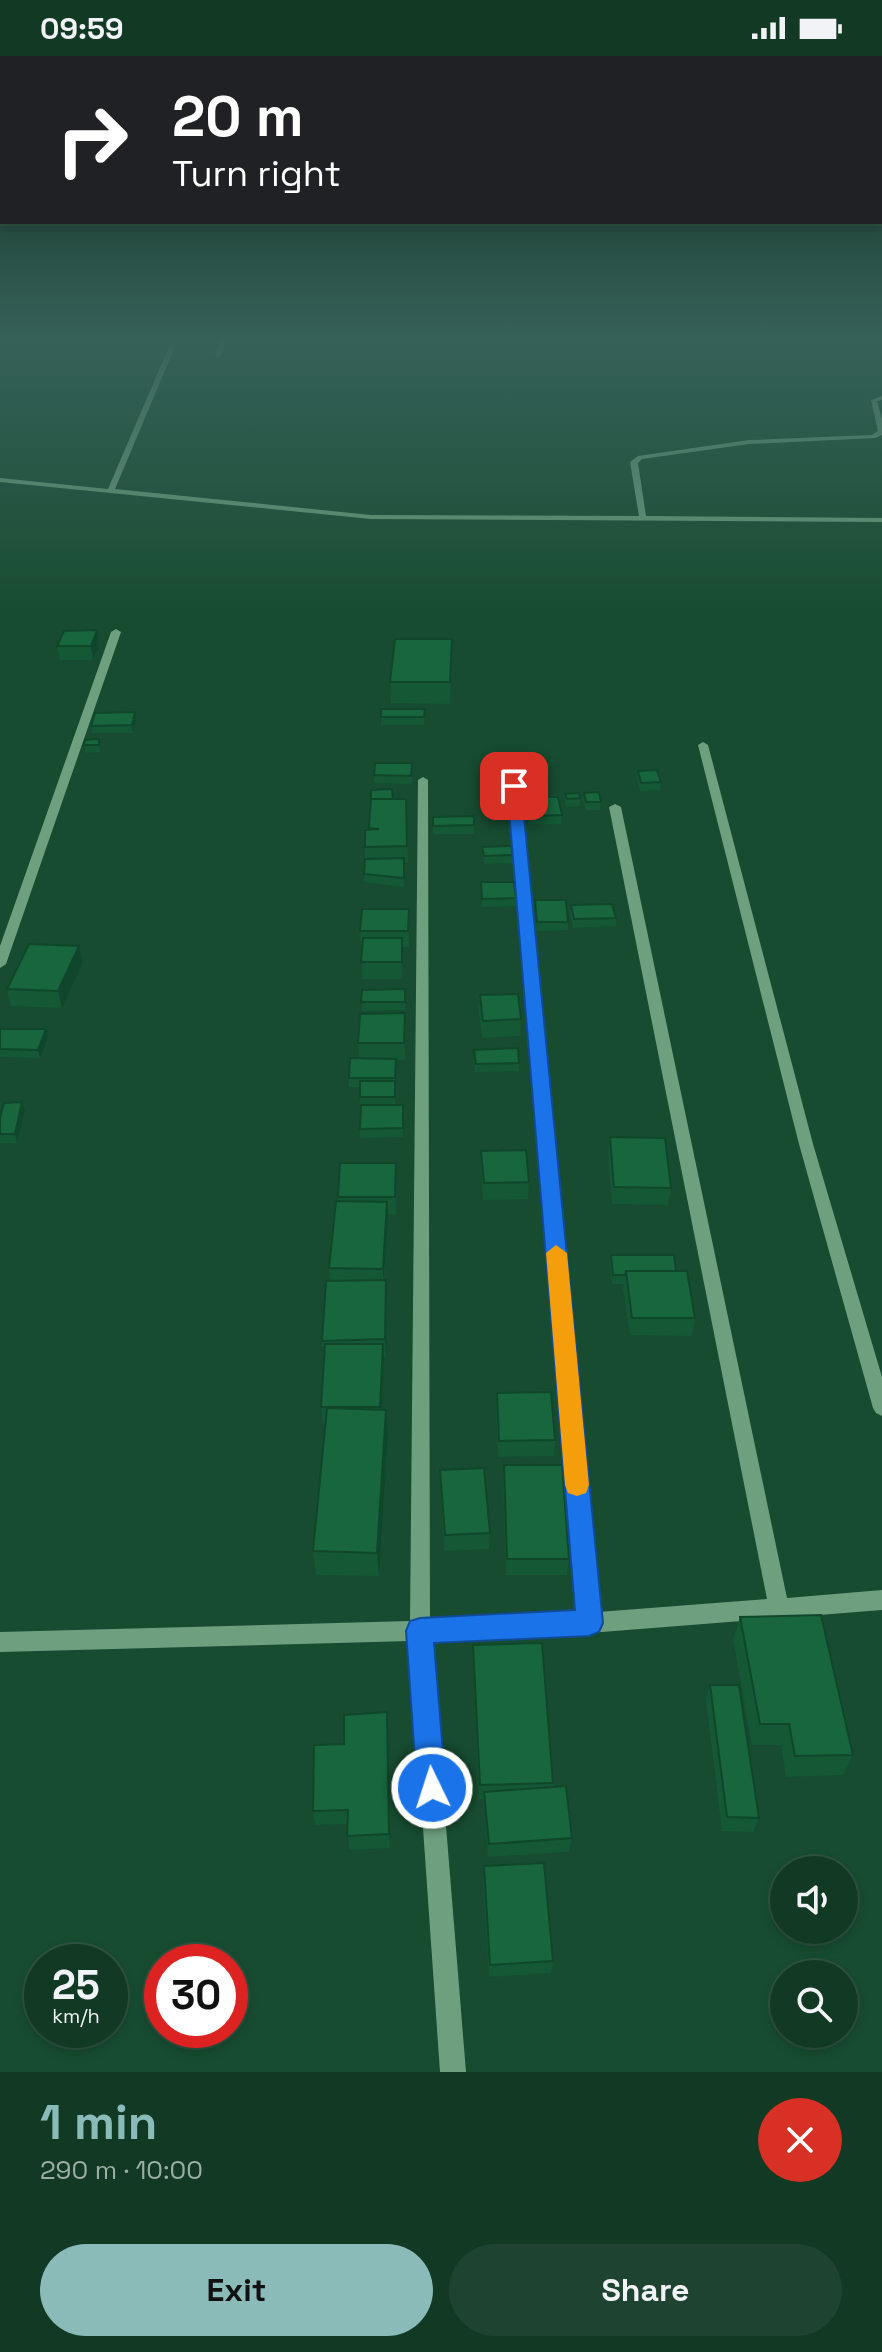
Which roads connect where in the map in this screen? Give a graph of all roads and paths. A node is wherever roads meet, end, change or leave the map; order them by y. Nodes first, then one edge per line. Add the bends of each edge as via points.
1 (136, 432) edge
2 (882, 432) edge
3 (0, 480) edge
4 (111, 491) junction
5 (643, 520) junction
6 (882, 520) edge
7 (116, 632) dead end
8 (703, 745) dead end
9 (423, 780) dead end
10 (514, 786) dead end
11 (615, 807) dead end
12 (0, 964) edge
13 (882, 1408) edge
14 (882, 1600) edge
15 (779, 1608) junction
16 (589, 1623) junction
17 (420, 1631) junction
18 (0, 1642) edge
19 (453, 2072) edge

1 - 4 street
2 - 5 street via 640,457 634,462
3 - 4 street
4 - 5 street via 371,517
5 - 6 street
7 - 12 street
8 - 13 street via 806,1144
9 - 17 street
10 - 16 street
11 - 15 street
14 - 15 street
15 - 16 street
16 - 17 street
17 - 18 street
17 - 19 street

